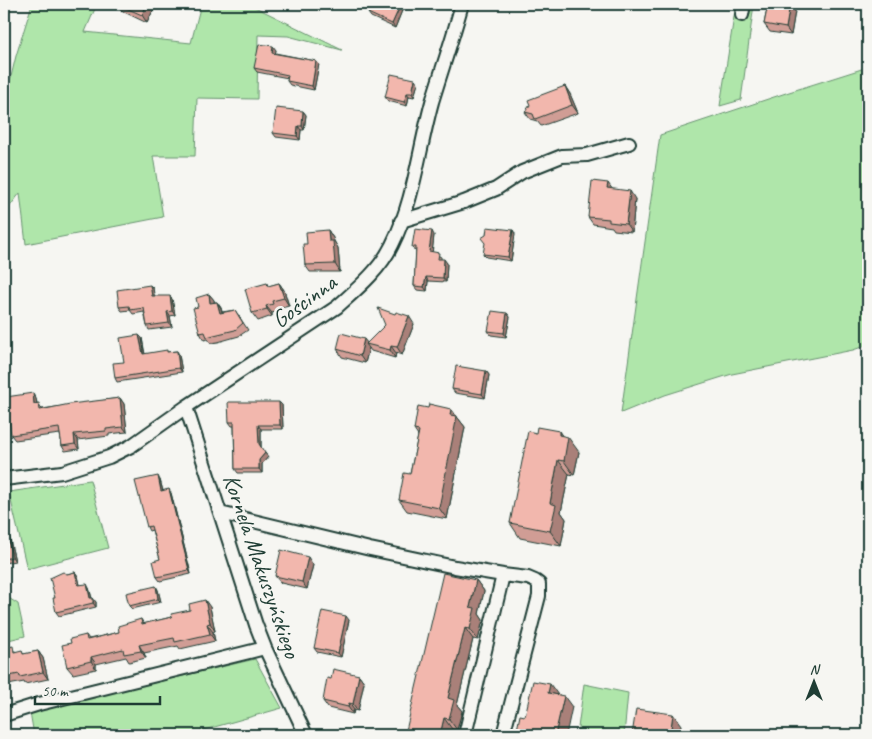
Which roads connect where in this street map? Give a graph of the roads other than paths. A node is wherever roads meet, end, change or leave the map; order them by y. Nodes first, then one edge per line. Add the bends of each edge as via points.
1 (462, 4) edge
2 (629, 143) dead end
3 (402, 221) junction
4 (186, 407) junction
5 (4, 479) edge
6 (220, 513) junction
7 (503, 575) junction
8 (265, 648) junction
9 (4, 715) edge
10 (306, 735) edge
11 (465, 735) edge
12 (503, 735) edge

1 - 3 street, Gościnna via 432,102
2 - 3 street via 587,155 562,156 522,172 496,189 464,202
3 - 4 street, Gościnna via 392,246 359,288 336,307
4 - 5 street, Gościnna via 110,457 62,472
4 - 6 street, Kornela Makuszyńskiego
6 - 7 street via 370,549
6 - 8 street, Kornela Makuszyńskiego
7 - 11 street
7 - 12 street via 535,581 540,591
8 - 9 street
8 - 10 street, Kornela Makuszyńskiego

